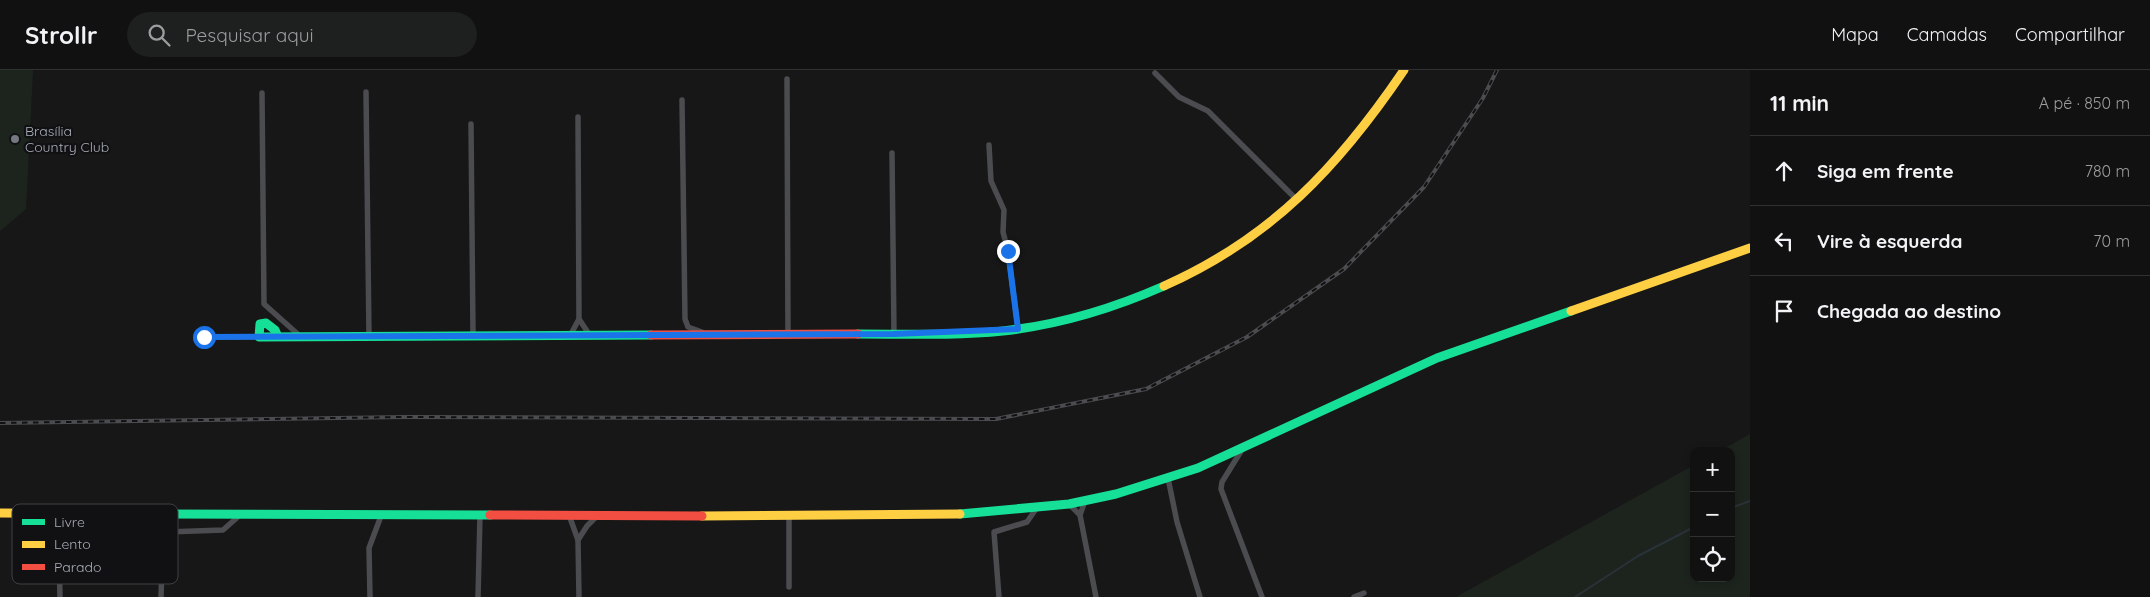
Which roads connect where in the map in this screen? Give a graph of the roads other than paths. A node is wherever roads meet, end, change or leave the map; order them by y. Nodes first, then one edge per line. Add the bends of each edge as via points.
1 (1404, 70) edge
2 (1155, 73) dead end
3 (787, 79) dead end
4 (366, 92) dead end
5 (262, 93) dead end
6 (682, 100) dead end
7 (578, 116) dead end
8 (471, 124) dead end
9 (989, 145) dead end
10 (892, 153) dead end
11 (1297, 200) junction
12 (1750, 248) edge
13 (579, 320) junction
14 (1018, 329) junction
15 (571, 334) junction
16 (589, 334) junction
17 (708, 334) junction
18 (788, 334) junction
19 (894, 334) junction
20 (473, 335) junction
21 (278, 336) junction
22 (369, 336) junction
23 (204, 337) dead end
24 (259, 337) junction
25 (301, 337) junction
26 (1243, 448) junction
27 (1168, 478) junction
28 (1085, 502) junction
29 (1069, 504) junction
30 (1036, 509) junction
31 (178, 513) edge
32 (242, 513) junction
33 (480, 515) junction
34 (569, 515) junction
35 (1080, 515) junction
36 (381, 516) junction
37 (597, 516) junction
38 (790, 516) junction
39 (178, 532) edge
40 (578, 540) junction
41 (60, 584) edge
42 (161, 584) edge
43 (788, 587) dead end
44 (1364, 594) dead end
45 (60, 597) edge
46 (161, 597) edge
47 (370, 597) edge
48 (478, 597) edge
49 (579, 597) edge
50 (999, 597) edge
51 (1096, 597) edge
52 (1200, 597) edge
53 (1262, 597) edge
54 (1354, 597) edge

1 - 11 street via 1340,158
2 - 11 street via 1179,97 1208,111
3 - 18 street
4 - 22 street
5 - 25 street via 264,304
6 - 17 street via 685,319 690,328
7 - 13 street
8 - 20 street
9 - 14 street via 991,181 1004,210 1004,232
10 - 19 street
11 - 14 street via 1239,247 1180,280 1108,308
12 - 26 street via 1437,358
13 - 15 street
13 - 16 street
14 - 19 street
15 - 16 street
15 - 20 street
16 - 17 street
17 - 18 street
18 - 19 street
20 - 22 street
21 - 24 street
21 - 24 street via 266,323 260,324
21 - 25 street
22 - 25 street
23 - 24 street
26 - 27 street
26 - 53 street via 1221,489
27 - 28 street
27 - 52 street via 1177,522
28 - 29 street
28 - 35 street
29 - 30 street
29 - 35 street
30 - 38 street via 974,514
30 - 50 street via 1027,522 994,532
31 - 32 street
32 - 36 street
32 - 39 street via 223,530
33 - 34 street
33 - 36 street
33 - 48 street
34 - 37 street
34 - 40 street
35 - 51 street
36 - 47 street via 369,548
37 - 38 street
37 - 40 street
38 - 43 street
40 - 49 street
41 - 45 street
42 - 46 street
44 - 54 street

